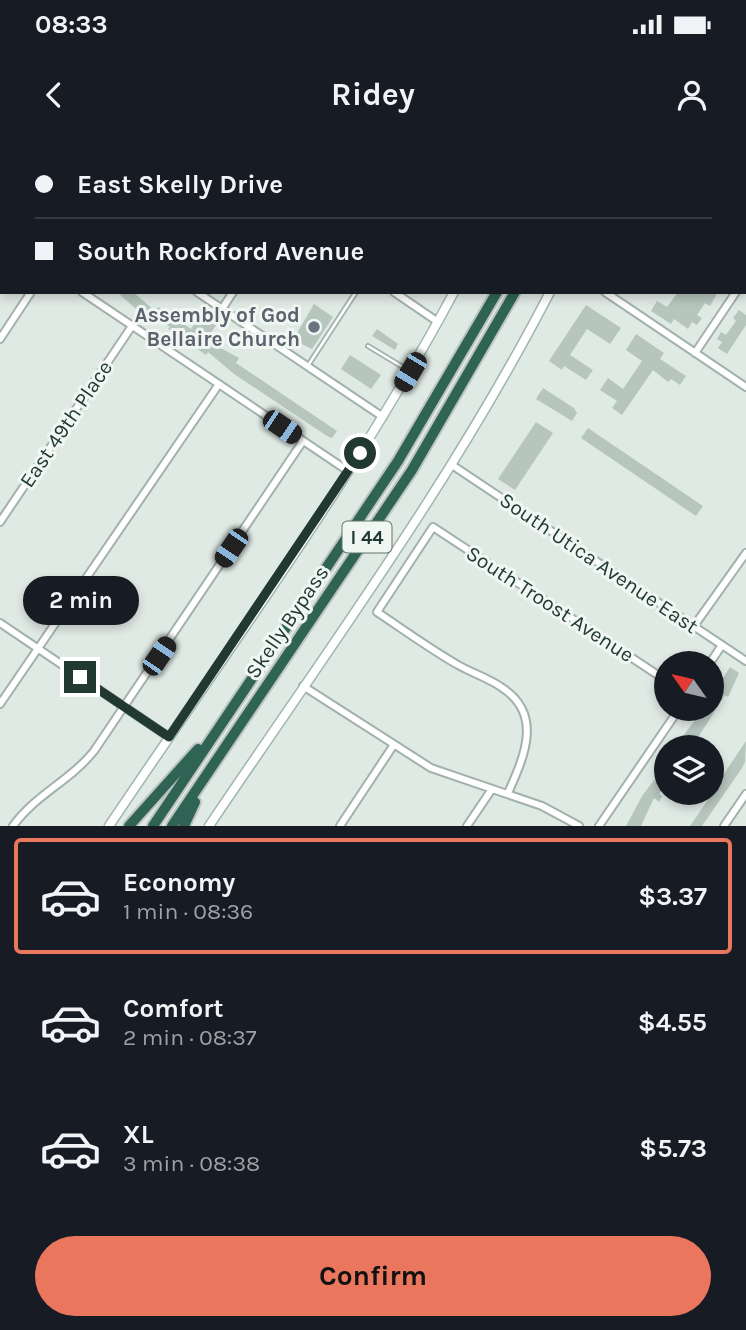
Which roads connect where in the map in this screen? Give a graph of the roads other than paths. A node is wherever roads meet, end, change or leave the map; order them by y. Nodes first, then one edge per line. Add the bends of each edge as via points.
1 (30, 294) edge
2 (85, 294) edge
3 (200, 294) edge
4 (232, 294) edge
5 (355, 294) edge
6 (397, 294) edge
7 (453, 294) edge
8 (496, 294) edge
9 (514, 294) edge
10 (549, 294) edge
11 (608, 294) edge
12 (735, 294) edge
13 (222, 309) junction
14 (438, 322) junction
15 (132, 326) junction
16 (0, 339) edge
17 (368, 346) dead end
18 (695, 353) junction
19 (307, 367) junction
20 (410, 372) junction
21 (219, 384) junction
22 (746, 387) edge
23 (383, 417) junction
24 (303, 441) junction
25 (452, 465) junction
26 (348, 471) junction
27 (0, 522) edge
28 (746, 553) edge
29 (0, 623) edge
30 (694, 626) junction
31 (722, 645) junction
32 (39, 649) junction
33 (718, 651) edge
34 (746, 661) edge
35 (654, 672) edge
36 (303, 686) junction
37 (0, 704) edge
38 (124, 707) junction
39 (224, 721) junction
40 (671, 721) edge
41 (169, 737) junction
42 (393, 746) junction
43 (207, 774) junction
44 (492, 789) junction
45 (508, 793) junction
46 (746, 794) edge
47 (13, 826) edge
48 (109, 826) edge
49 (129, 826) edge
50 (153, 826) edge
51 (172, 826) edge
52 (184, 826) edge
53 (209, 826) edge
54 (340, 826) edge
55 (467, 826) edge
56 (579, 826) edge
57 (598, 826) edge
58 (724, 826) edge

1 - 16 street
2 - 15 street
3 - 13 street
4 - 13 street
5 - 19 lane
6 - 14 street
7 - 14 main road
8 - 39 highway, Skelly Bypass / I 44 via 398,461
9 - 43 highway, Skelly Bypass / I 44 via 412,470
10 - 25 main road
11 - 18 street
12 - 18 street
13 - 19 street
14 - 20 main road
15 - 21 street
15 - 27 street, East 49th Place
17 - 20 lane
18 - 22 street
19 - 23 street
20 - 23 main road
21 - 24 street
21 - 32 street
23 - 26 main road
24 - 26 street
24 - 38 street
25 - 30 street, South Utica Avenue East
25 - 36 main road
26 - 41 main road
28 - 30 street
29 - 32 street
30 - 31 street, South Utica Avenue East
31 - 33 street
31 - 34 street, South Utica Avenue East
32 - 37 street
32 - 38 street
35 - 45 street, South Troost Avenue via 433,527 377,612 501,687 520,706 527,725 527,746
36 - 42 street
36 - 53 main road
38 - 41 street
38 - 47 street via 81,767 38,799
39 - 49 highway
39 - 50 highway, Skelly Bypass / I 44
40 - 57 street
41 - 48 main road
42 - 44 street via 431,768
42 - 54 street
43 - 51 highway, Skelly Bypass / I 44
43 - 52 highway
44 - 45 street
44 - 55 street
45 - 56 street
46 - 58 street

